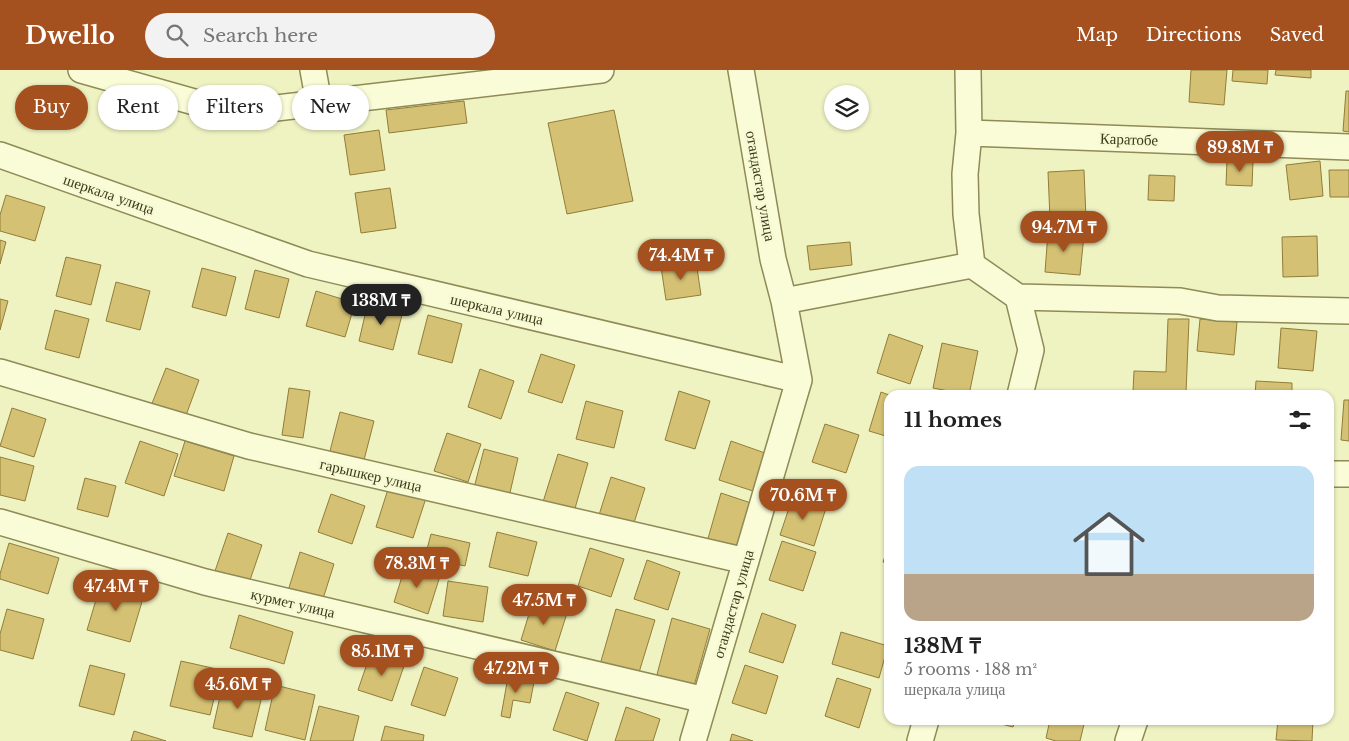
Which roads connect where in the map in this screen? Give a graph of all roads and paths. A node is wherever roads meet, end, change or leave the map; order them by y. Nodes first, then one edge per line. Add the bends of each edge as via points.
1 (81, 70) edge
2 (313, 70) edge
3 (601, 70) edge
4 (741, 70) edge
5 (968, 70) edge
6 (316, 85) edge
7 (369, 97) edge
8 (292, 106) edge
9 (969, 133) junction
10 (1349, 147) edge
11 (0, 155) edge
12 (972, 266) junction
13 (1018, 297) junction
14 (784, 301) junction
15 (1349, 311) edge
16 (0, 372) edge
17 (798, 380) junction
18 (1021, 390) edge
19 (1334, 474) edge
20 (1349, 474) edge
21 (0, 522) edge
22 (746, 561) junction
23 (705, 700) junction
24 (925, 725) edge
25 (1133, 725) edge
26 (693, 741) edge
27 (920, 741) edge
28 (1128, 741) edge

1 - 8 street via 234,113
2 - 6 street
3 - 7 street
4 - 14 street, отандастар улица via 773,259
5 - 9 street
9 - 10 street, Каратобе
9 - 12 street via 964,174
11 - 17 street, шеркала улица via 308,264
12 - 13 street
12 - 14 street
13 - 15 street via 1180,300 1218,308
13 - 18 street via 1031,350
14 - 17 street, отандастар улица
16 - 22 street, гарышкер улица via 249,446
17 - 22 street, отандастар улица
19 - 20 street
21 - 23 street, курмет улица via 205,582
22 - 23 street, отандастар улица
23 - 26 street, отандастар улица
24 - 27 street
25 - 28 street

